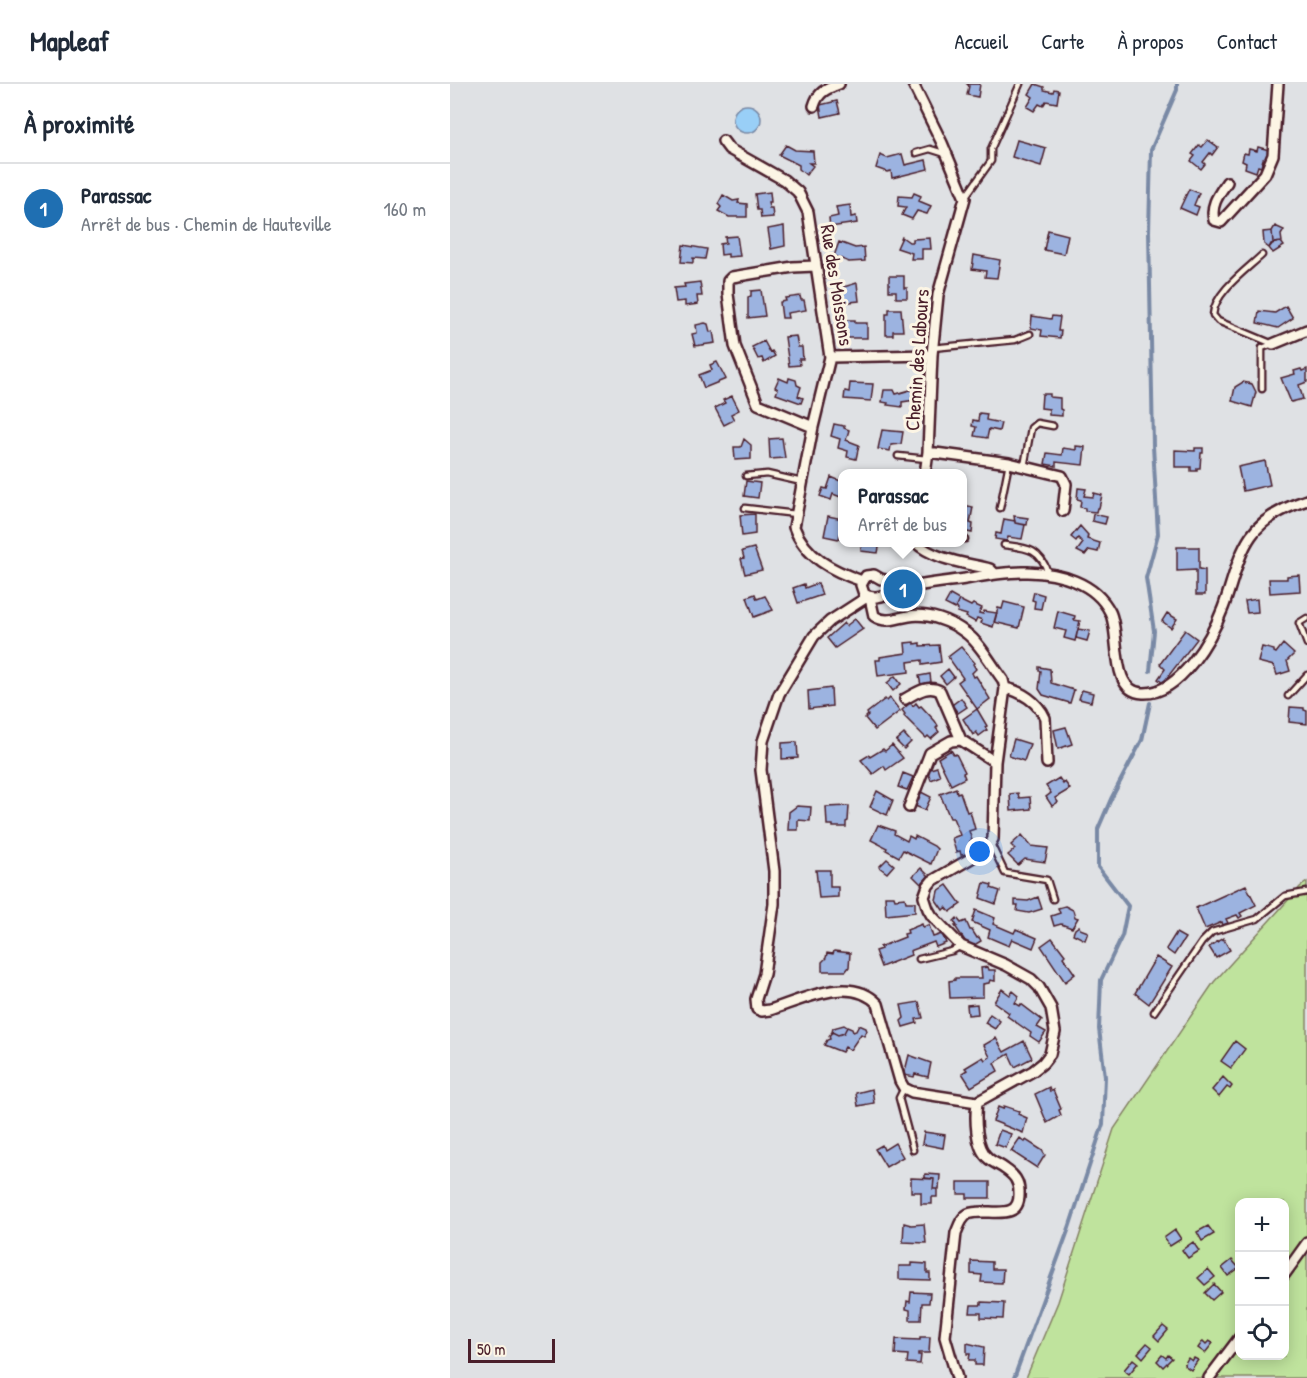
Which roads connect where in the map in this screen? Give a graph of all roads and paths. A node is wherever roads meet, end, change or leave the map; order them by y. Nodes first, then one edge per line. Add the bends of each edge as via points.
1 (839, 84) edge
2 (913, 84) edge
3 (1020, 84) edge
4 (1278, 84) edge
5 (814, 106) dead end
6 (723, 141) dead end
7 (916, 153) dead end
8 (946, 154) junction
9 (1227, 182) dead end
10 (964, 198) junction
11 (1262, 255) dead end
12 (815, 266) junction
13 (1307, 330) edge
14 (1030, 334) dead end
15 (1274, 344) junction
16 (932, 352) junction
17 (830, 357) junction
18 (1262, 389) dead end
19 (1053, 426) dead end
20 (813, 427) junction
21 (928, 455) junction
22 (898, 456) dead end
23 (1009, 463) junction
24 (1024, 467) junction
25 (926, 469) edge
26 (746, 476) dead end
27 (802, 482) junction
28 (1307, 500) edge
29 (745, 508) dead end
30 (1000, 508) dead end
31 (1063, 511) dead end
32 (796, 514) junction
33 (1004, 545) dead end
34 (924, 547) edge
35 (1048, 573) junction
36 (995, 574) junction
37 (881, 579) junction
38 (862, 581) junction
39 (917, 586) junction
40 (872, 597) junction
41 (1307, 618) edge
42 (1307, 644) edge
43 (1307, 675) edge
44 (1005, 688) junction
45 (1288, 696) dead end
46 (905, 699) dead end
47 (961, 740) junction
48 (995, 762) junction
49 (1047, 763) dead end
50 (909, 807) dead end
51 (991, 844) junction
52 (1307, 892) edge
53 (1053, 899) dead end
54 (961, 946) junction
55 (919, 959) dead end
56 (1154, 1012) dead end
57 (904, 1088) junction
58 (976, 1102) junction
59 (913, 1150) dead end
60 (1305, 1249) edge
61 (1289, 1269) edge
62 (1235, 1342) edge
63 (957, 1378) edge
64 (1209, 1378) edge

1 - 5 street via 823,90
2 - 8 street
3 - 10 lane via 991,149 991,161
4 - 9 street via 1273,155 1265,174 1221,222 1214,220 1212,212
6 - 12 street, Rue des Moissons via 729,149 798,192 808,212
7 - 8 lane via 930,149
8 - 10 street
10 - 16 street, Chemin des Labours via 938,295
11 - 15 lane via 1222,294 1213,315 1218,321
12 - 17 street, Rue des Moissons
12 - 20 street via 732,277 728,281 735,345 758,404
13 - 15 street
14 - 16 lane via 1015,340
15 - 18 lane via 1262,348
16 - 17 street
16 - 21 street, Chemin des Labours
17 - 20 street, Rue des Moissons
19 - 24 lane via 1037,423 1031,428
20 - 27 street, Rue des Moissons
21 - 22 lane
21 - 23 street
21 - 25 street, Chemin des Labours
23 - 24 street
23 - 30 lane
24 - 31 street via 1064,478
26 - 27 lane via 767,474
27 - 32 street, Rue des Moissons
28 - 35 street via 1273,515 1251,537 1212,633 1184,673 1152,693 1140,693 1124,682 1115,624 1101,599 1090,588
29 - 32 lane
32 - 38 street, Rue des Moissons via 794,526 807,550 826,566
33 - 35 lane via 1030,549
34 - 36 street via 939,556 990,569
35 - 36 street
36 - 39 street
37 - 38 street via 870,575
37 - 39 street
37 - 40 street via 884,589
38 - 40 street via 862,592
39 - 40 street
40 - 44 street via 874,616 879,619 926,616 967,633
40 - 57 street via 830,621 814,636 779,694 763,741 761,770 774,871 774,904 764,974 756,999 757,1009 762,1011 847,989 872,997 878,1004
41 - 42 lane via 1299,623
43 - 45 lane
44 - 48 street
44 - 49 street via 1017,691 1042,712
46 - 47 street via 926,689 940,691
47 - 48 street
47 - 50 street via 930,753
48 - 51 street
51 - 53 lane via 1005,873 1047,880
51 - 54 street via 933,881 925,891 927,909
52 - 56 lane via 1286,896 1257,919 1212,932
54 - 55 lane
54 - 58 street via 1031,979 1046,998 1054,1019 1053,1044 1043,1063
57 - 58 street
57 - 59 lane via 899,1098
58 - 63 street via 981,1147 989,1159 1014,1176 1019,1197 1017,1205 1004,1213 969,1214 956,1233 945,1337
60 - 61 street
62 - 64 street

